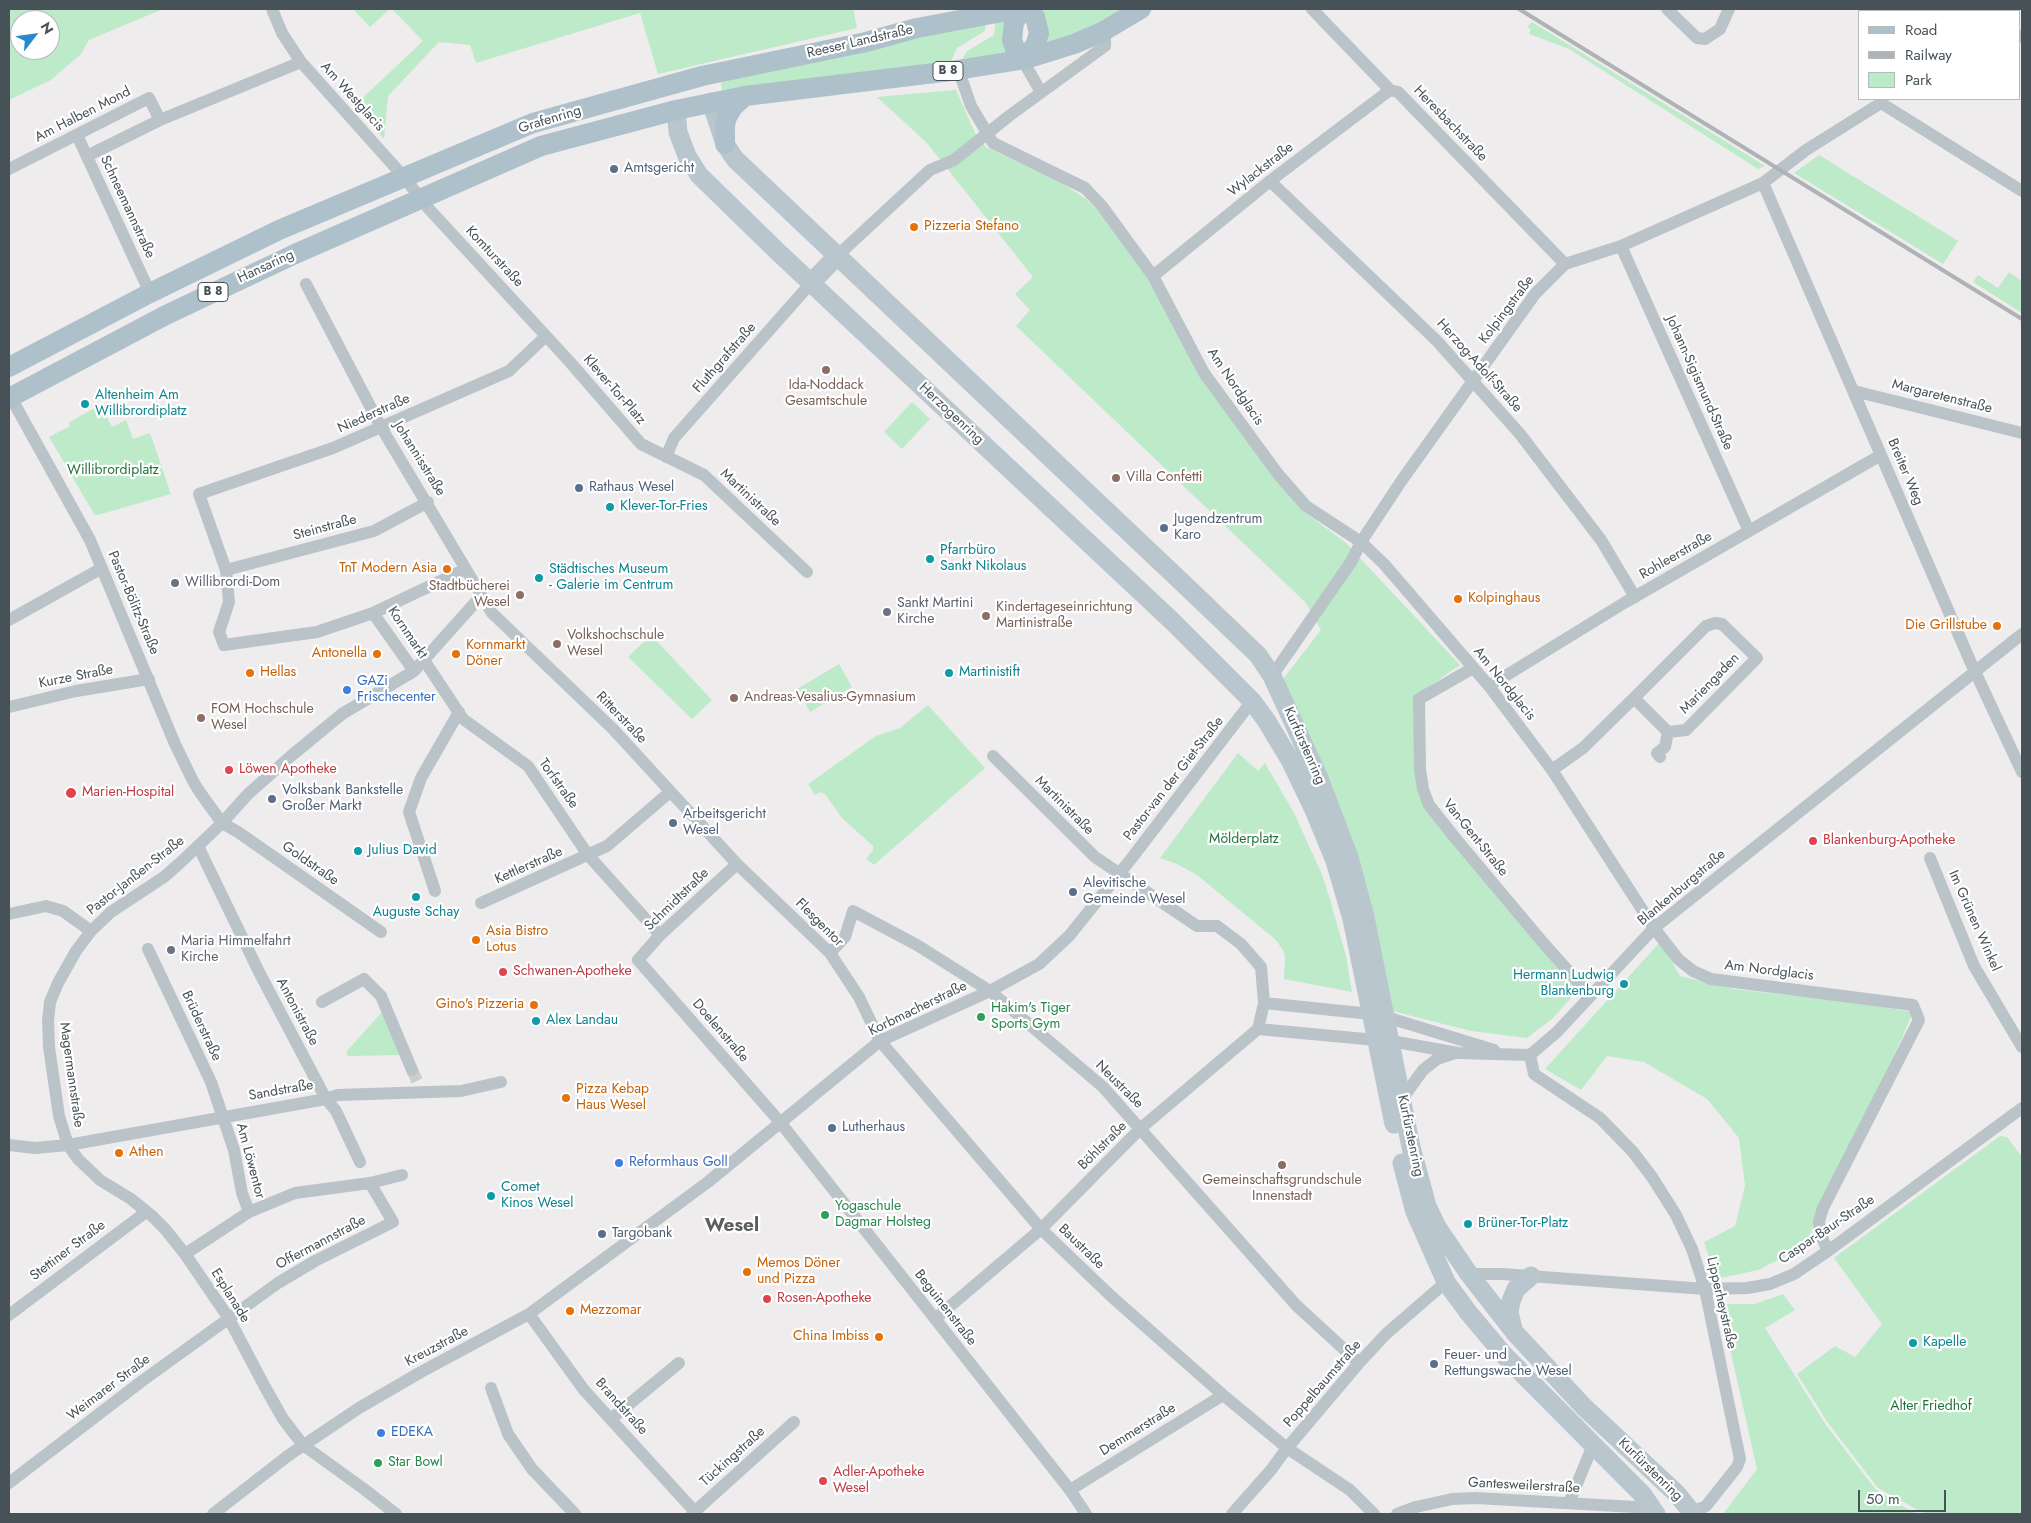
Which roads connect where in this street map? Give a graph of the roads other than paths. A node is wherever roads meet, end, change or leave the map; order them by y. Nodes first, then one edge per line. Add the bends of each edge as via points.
1 (272, 9) edge
2 (1018, 9) edge
3 (1024, 9) edge
4 (1141, 9) edge
5 (1312, 9) edge
6 (1667, 9) edge
7 (1729, 9) edge
8 (1105, 39) dead end
9 (1026, 59) junction
10 (301, 62) junction
11 (961, 69) junction
12 (702, 76) junction
13 (681, 82) junction
14 (1390, 90) junction
15 (1041, 92) junction
16 (745, 96) junction
17 (1882, 101) edge
18 (710, 102) junction
19 (676, 110) junction
20 (160, 120) junction
21 (986, 133) junction
22 (77, 135) junction
23 (725, 144) junction
24 (87, 156) junction
25 (9, 170) edge
26 (403, 176) junction
27 (1270, 181) junction
28 (1763, 184) junction
29 (2022, 191) edge
30 (421, 198) junction
31 (1621, 246) junction
32 (837, 256) junction
33 (1565, 264) junction
34 (1153, 276) junction
35 (811, 283) junction
36 (306, 284) dead end
37 (150, 293) junction
38 (546, 336) junction
39 (9, 367) edge
40 (1474, 382) junction
41 (1854, 391) junction
42 (9, 396) edge
43 (381, 427) junction
44 (2022, 433) edge
45 (1881, 455) junction
46 (666, 457) junction
47 (428, 502) junction
48 (1749, 531) junction
49 (1361, 542) junction
50 (102, 568) junction
51 (466, 569) junction
52 (226, 570) junction
53 (806, 572) dead end
54 (481, 596) junction
55 (1635, 597) junction
56 (373, 613) junction
57 (9, 620) edge
58 (2022, 634) edge
59 (424, 660) junction
60 (1473, 668) junction
61 (414, 671) junction
62 (1975, 672) junction
63 (1272, 676) junction
64 (149, 679) junction
65 (1489, 686) junction
66 (1634, 698) junction
67 (1252, 702) junction
68 (9, 707) edge
69 (459, 712) junction
70 (1668, 732) junction
71 (993, 756) dead end
72 (1660, 757) dead end
73 (1552, 770) junction
74 (2022, 772) edge
75 (670, 792) junction
76 (222, 823) junction
77 (198, 846) junction
78 (588, 855) junction
79 (1930, 858) dead end
80 (737, 864) junction
81 (1118, 873) junction
82 (436, 891) dead end
83 (481, 903) dead end
84 (9, 914) edge
85 (1652, 924) junction
86 (91, 931) junction
87 (381, 932) dead end
88 (660, 936) junction
89 (148, 949) dead end
90 (830, 953) junction
91 (638, 960) joint
92 (990, 991) junction
93 (1590, 995) junction
94 (322, 1002) dead end
95 (1264, 1003) junction
96 (1378, 1015) junction
97 (1258, 1029) junction
98 (1384, 1040) junction
99 (880, 1041) junction
100 (2022, 1047) edge
101 (1458, 1052) junction
102 (1508, 1055) junction
103 (1530, 1055) junction
104 (412, 1070) tunnel mouth
105 (502, 1082) dead end
106 (326, 1099) junction
107 (1402, 1099) junction
108 (2022, 1108) edge
109 (222, 1117) junction
110 (780, 1122) junction
111 (1141, 1128) junction
112 (9, 1145) edge
113 (68, 1145) junction
114 (360, 1162) dead end
115 (402, 1175) dead end
116 (370, 1183) junction
117 (676, 1206) joint
118 (146, 1212) junction
119 (250, 1212) junction
120 (1041, 1229) junction
121 (1828, 1251) junction
122 (185, 1254) junction
123 (1469, 1274) junction
124 (1531, 1276) junction
125 (1446, 1282) junction
126 (1705, 1289) junction
127 (529, 1314) junction
128 (9, 1315) edge
129 (228, 1317) junction
130 (935, 1319) junction
131 (1514, 1333) junction
132 (1359, 1362) junction
133 (680, 1363) dead end
134 (491, 1388) dead end
135 (1223, 1395) junction
136 (611, 1419) junction
137 (794, 1422) dead end
138 (303, 1445) junction
139 (1593, 1445) junction
140 (1287, 1448) junction
141 (9, 1483) edge
142 (1070, 1490) junction
143 (1569, 1503) junction
144 (1655, 1511) edge
145 (1692, 1513) edge
146 (213, 1514) edge
147 (396, 1514) edge
148 (576, 1514) edge
149 (695, 1514) edge
150 (1086, 1514) edge
151 (1232, 1514) edge
152 (1374, 1514) edge
153 (1397, 1514) edge

1 - 10 street, Am Westglacis via 282,33
2 - 12 main road, Reeser Landstraße / B 8
3 - 9 main road via 1035,17 1039,34
4 - 9 main road, B 8 via 1102,32
5 - 14 street, Heresbachstraße
6 - 7 street via 1697,38 1705,39 1720,29
8 - 15 street via 1105,46
9 - 11 main road, B 8
9 - 15 street via 1026,66
10 - 20 street
10 - 26 street, Am Westglacis
11 - 16 main road, B 8
11 - 21 street, Am Nordglacis via 971,106
12 - 13 main road, Grafenring / B 8
12 - 18 main road
13 - 19 main road
13 - 26 main road, Grafenring / B 8 via 532,123
14 - 27 street, Wylackstraße
14 - 33 street, Heresbachstraße via 1398,92
15 - 21 street
16 - 18 main road, B 8
16 - 23 main road via 727,117
17 - 28 street, Kolpingstraße via 1806,150
17 - 29 street
18 - 19 main road, Grafenring / B 8
18 - 23 main road
19 - 30 main road, Grafenring / B 8 via 541,146
19 - 35 main road, Herzogenring via 681,140 699,175
20 - 22 street, Am Halben Mond via 150,98
20 - 24 street
21 - 32 street via 954,160 930,170
21 - 34 street, Am Nordglacis via 993,143 1085,188
22 - 24 street, Schneemannstraße
22 - 25 street, Am Halben Mond
23 - 32 main road via 735,159
24 - 37 street, Schneemannstraße
26 - 30 street, Am Westglacis
26 - 37 main road, Hansaring / B 8 via 279,230
27 - 34 street, Wylackstraße
27 - 40 street, Herzog-Adolf-Straße via 1437,341
28 - 31 street, Kolpingstraße
28 - 41 street, Breiter Weg
30 - 38 street, Komturstraße
30 - 42 main road, Hansaring / B 8 via 166,315
31 - 33 street, Kolpingstraße
31 - 48 street, Johann-Sigismund-Straße
32 - 35 main road
32 - 63 main road via 1258,655
33 - 40 street, Kolpingstraße via 1535,294
34 - 49 street, Am Nordglacis via 1204,373 1278,474 1306,506
35 - 46 street, Fluthgrafstraße via 674,438
35 - 67 main road, Herzogenring via 1172,621
36 - 43 street, Johannisstraße
37 - 39 main road, Hansaring / B 8
38 - 43 street, Niederstraße via 509,371
38 - 46 street, Klever-Tor-Platz via 641,444
40 - 49 street, Kolpingstraße
40 - 55 street, Herzog-Adolf-Straße via 1520,434 1595,532
41 - 44 street, Margaretenstraße
41 - 45 street, Breiter Weg
42 - 50 street, Pastor-Bölitz-Straße via 78,516
43 - 47 street, Johannisstraße
43 - 52 street, Niederstraße via 333,448 200,494
45 - 48 street, Rohleerstraße
45 - 62 street, Breiter Weg
46 - 53 street, Martinistraße via 704,475
47 - 51 street, Johannisstraße
47 - 52 street, Steinstraße via 374,531
48 - 55 street, Rohleerstraße
49 - 60 street, Am Nordglacis via 1384,564
49 - 63 street, Kolpingstraße via 1351,562
50 - 57 street
50 - 64 street, Pastor-Bölitz-Straße
51 - 54 street, Johannisstraße
51 - 56 street, Kornmarkt
52 - 56 street via 229,602 219,632 224,645 317,632
54 - 59 street, Kornmarkt
54 - 75 street, Ritterstraße via 492,613 612,729
55 - 65 street, Rohleerstraße
56 - 61 street, Kornmarkt
58 - 62 street, Blankenburgstraße
59 - 61 street, Kornmarkt
59 - 69 street, Torfstraße
60 - 65 street, Am Nordglacis
60 - 93 street, Van-Gent-Straße via 1420,699 1423,790 1429,804 1456,839
61 - 76 street, Pastor-Janßen-Straße via 342,714 248,794
62 - 74 street, Breiter Weg
62 - 85 street, Blankenburgstraße
63 - 67 main road
63 - 96 main road, Kurfürstenring via 1318,776 1349,857 1365,917
64 - 68 street, Kurze Straße via 76,691
64 - 76 street, Pastor-Bölitz-Straße via 193,781
65 - 73 street, Am Nordglacis
66 - 70 street
66 - 70 street, Mariengaden via 1706,626 1715,623 1722,624 1757,658 1686,730
66 - 73 street, Mariengaden via 1582,748
67 - 81 street, Pastor-van der Giet-Straße
67 - 96 main road, Kurfürstenring via 1290,760 1335,861
69 - 78 street, Torfstraße via 463,719 528,766
69 - 82 street via 420,778 409,812
70 - 72 street via 1665,747 1657,753
71 - 81 street, Martinistraße via 1095,857
73 - 85 street, Am Nordglacis
75 - 78 street, Kettlerstraße via 607,846
75 - 80 street, Ritterstraße
76 - 77 street, Pastor-Janßen-Straße
76 - 87 street, Goldstraße
77 - 86 street, Pastor-Janßen-Straße via 164,877 112,912
77 - 106 street, Antonistraße
78 - 83 street, Kettlerstraße
78 - 88 street, Torfstraße
79 - 100 street, Im Grünen Winkel via 1974,966
80 - 88 street, Schmidtstraße
80 - 90 street, Flesgentor
81 - 92 street, Korbmacherstraße via 1069,936 1039,964
81 - 95 street via 1197,926 1217,926 1241,944 1261,967
84 - 86 street, Pastor-Janßen-Straße via 46,906 60,909
85 - 93 street, Blankenburgstraße
85 - 121 street, Am Nordglacis via 1678,959 1711,979 1913,1005 1919,1020 1823,1208 1820,1233
86 - 113 street, Magermannstraße via 58,982 50,1002 49,1047 59,1116
88 - 91 street, Schmidtstraße
89 - 109 street, Brüderstraße via 211,1082
90 - 92 street, Neustraße via 845,937 853,910
90 - 99 street, Flesgentor via 859,997
91 - 110 street, Doelenstraße
92 - 99 street, Korbmacherstraße
92 - 111 street, Neustraße via 1103,1086
93 - 103 street, Blankenburgstraße via 1557,1032
94 - 104 street via 364,979 381,996
95 - 96 street
95 - 97 street
96 - 98 main road, Kurfürstenring
96 - 102 street
97 - 98 street
97 - 111 street, Böhlstraße
98 - 101 street
98 - 107 main road, Kurfürstenring
98 - 125 main road, Kurfürstenring via 1402,1164 1415,1212
99 - 110 street, Korbmacherstraße
99 - 120 street, Baustraße
101 - 102 street
101 - 107 street via 1430,1064
102 - 103 street
103 - 126 street, Lipperheystraße via 1534,1074 1600,1118 1652,1177 1688,1240
105 - 106 street, Sandstraße via 460,1091 421,1089 338,1095
106 - 109 street, Sandstraße
106 - 114 street, Antonistraße via 336,1111
107 - 123 main road, Kurfürstenring via 1427,1206 1450,1248
108 - 121 street, Caspar-Baur-Straße
109 - 113 street, Sandstraße
109 - 119 street, Am Löwentor
110 - 117 street, Korbmacherstraße
110 - 130 street, Beguinenstraße
111 - 120 street, Böhlstraße
111 - 132 street, Neustraße via 1296,1305
112 - 113 street via 35,1148
113 - 118 street, Esplanade via 100,1180
115 - 116 street
116 - 119 street via 295,1193
116 - 129 street, Offermannstraße via 392,1222 293,1274
117 - 127 street, Kreuzstraße
118 - 122 street, Esplanade
118 - 128 street, Stettiner Straße
119 - 122 street
120 - 130 street, Böhlstraße
120 - 135 street, Baustraße
121 - 126 street, Caspar-Baur-Straße via 1794,1274 1770,1284
122 - 129 street, Esplanade
123 - 124 street, Caspar-Baur-Straße
123 - 125 main road
123 - 131 main road, Kurfürstenring
124 - 126 street, Caspar-Baur-Straße
124 - 131 main road via 1516,1289 1511,1301 1510,1320
125 - 132 street, Poppelbaumstraße
125 - 139 main road, Kurfürstenring via 1504,1355
126 - 145 street, Lipperheystraße via 1740,1459 1706,1506
127 - 136 street, Brandstraße via 584,1390
127 - 138 street, Kreuzstraße via 421,1372
129 - 138 street, Esplanade via 283,1419
129 - 141 street, Weimarer Straße
130 - 142 street, Beguinenstraße
131 - 145 main road, Kurfürstenring via 1584,1406 1677,1494
132 - 140 street, Poppelbaumstraße
133 - 136 street
134 - 148 street via 508,1434 532,1469
135 - 140 street, Baustraße
135 - 142 street, Demmerstraße
136 - 149 street, Brandstraße
137 - 149 street, Tückingstraße
138 - 146 street, Kreuzstraße
138 - 147 street, Esplanade
139 - 143 street
139 - 144 main road, Kurfürstenring
140 - 151 street, Poppelbaumstraße via 1272,1470
140 - 152 street via 1350,1490
142 - 150 street, Beguinenstraße
143 - 144 street, Gantesweilerstraße
143 - 153 street, Gantesweilerstraße via 1452,1499
144 - 145 main road

